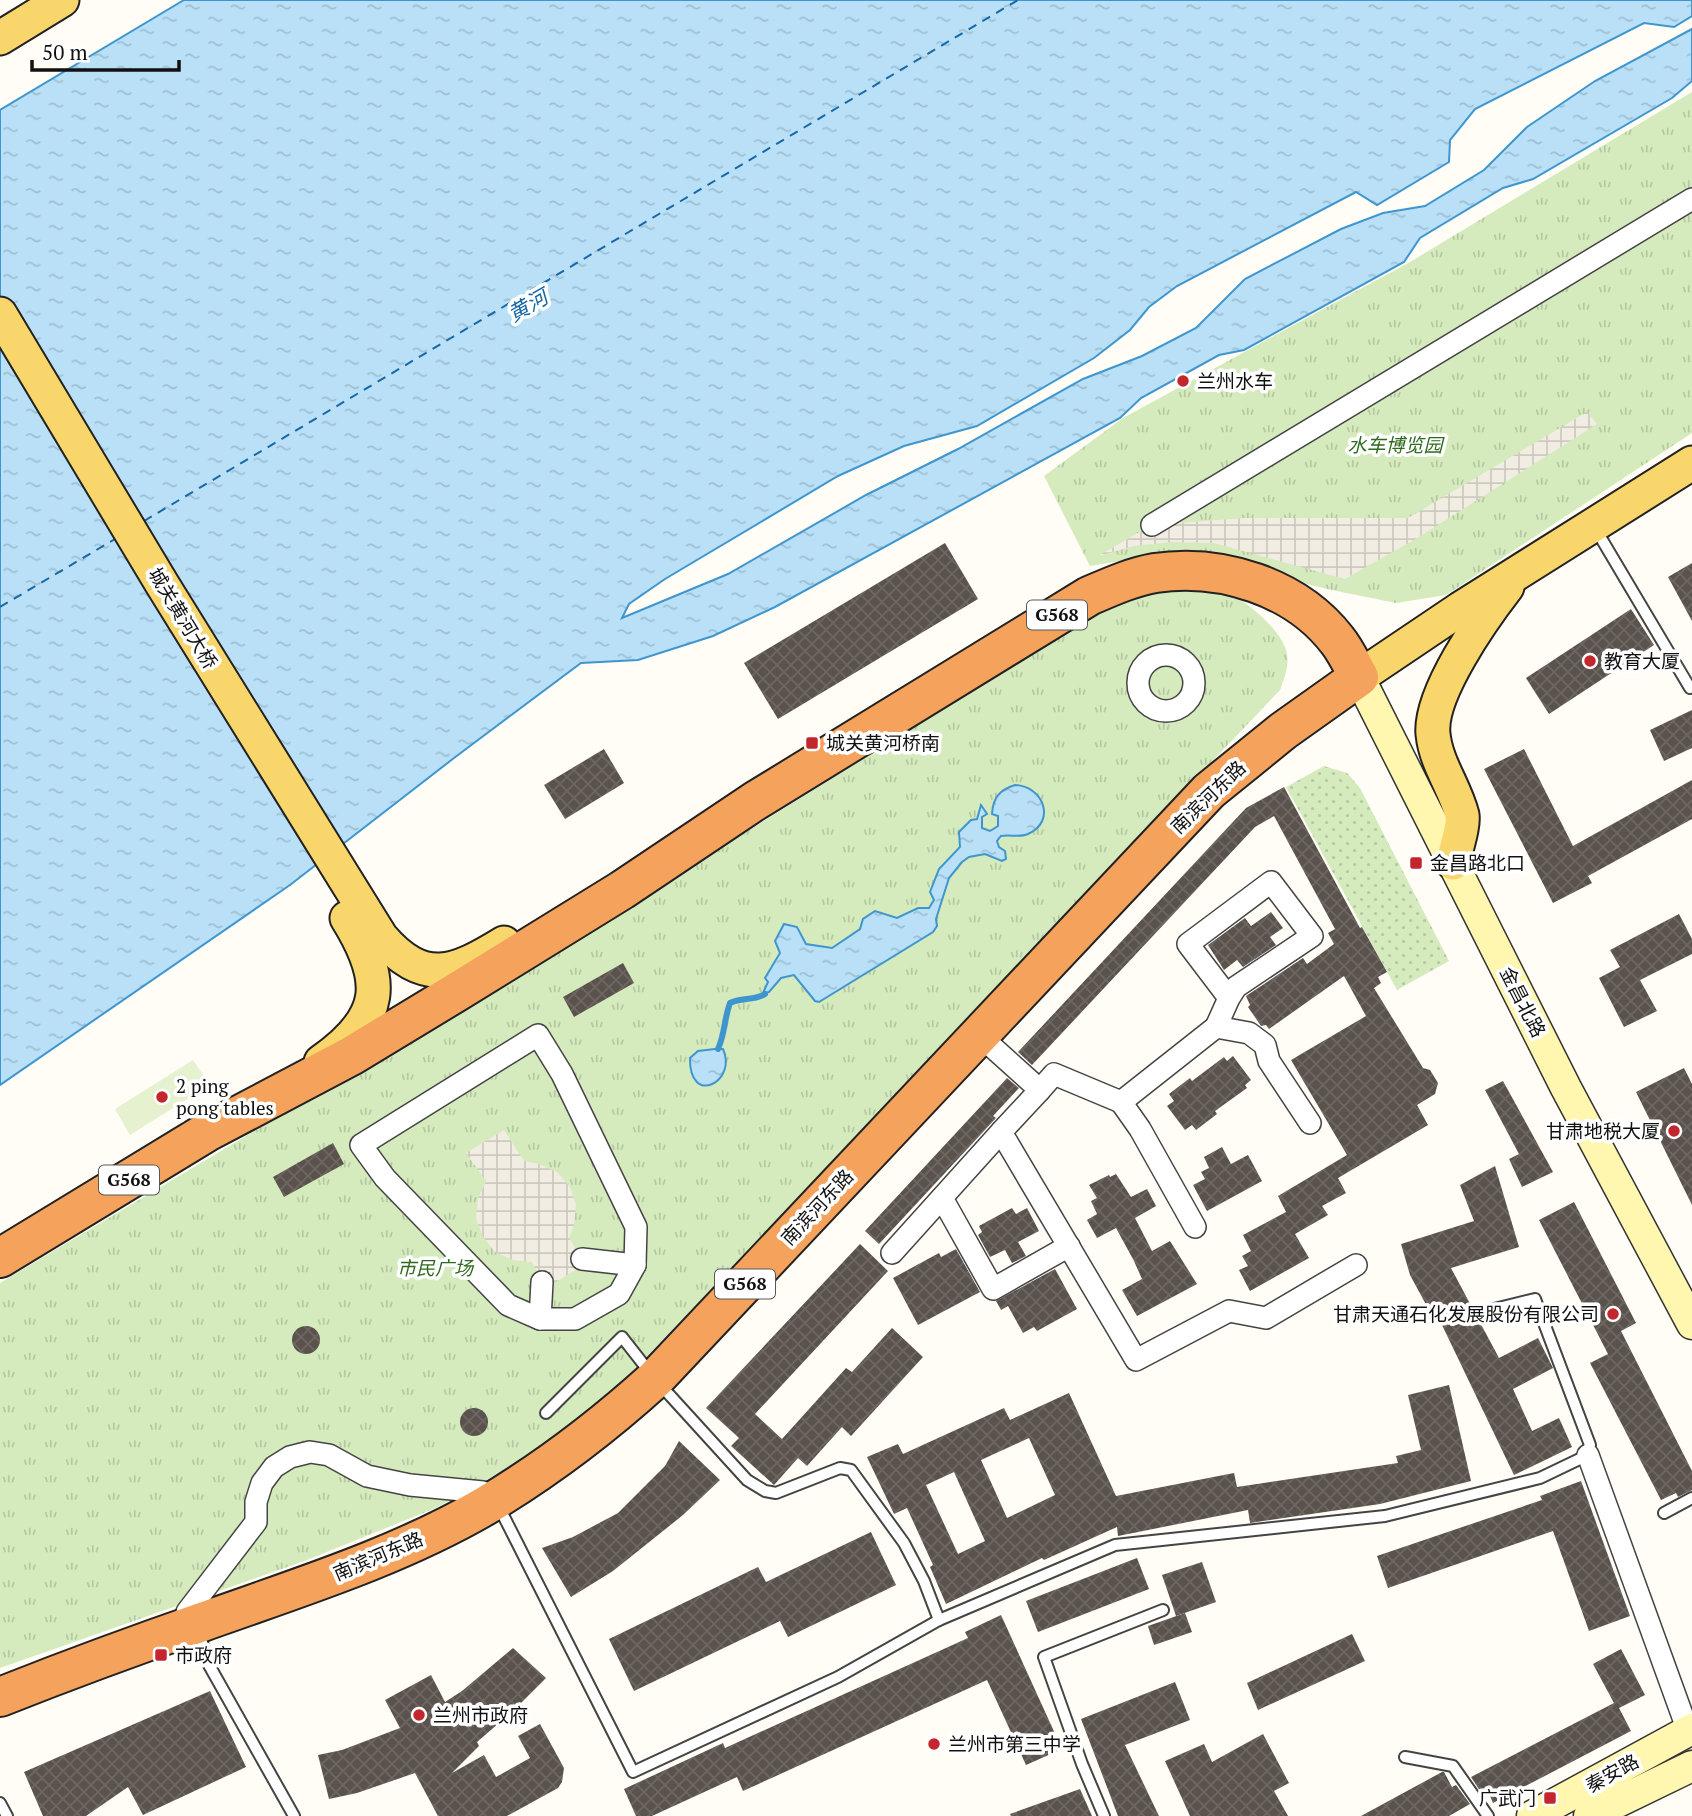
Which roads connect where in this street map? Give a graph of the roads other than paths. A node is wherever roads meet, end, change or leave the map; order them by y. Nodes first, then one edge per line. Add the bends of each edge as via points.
1 (19, 0) edge
2 (62, 0) edge
3 (0, 12) edge
4 (0, 38) edge
5 (1692, 199) edge
6 (0, 314) edge
7 (0, 348) edge
8 (1692, 463) edge
9 (1152, 525) dead end
10 (1594, 525) junction
11 (1519, 572) junction
12 (1359, 677) junction
13 (1692, 687) edge
14 (755, 801) junction
15 (1453, 863) junction
16 (362, 925) junction
17 (1228, 998) junction
18 (1216, 1027) junction
19 (979, 1035) junction
20 (1040, 1090) junction
21 (1121, 1102) junction
22 (259, 1105) junction
23 (1310, 1123) dead end
24 (1002, 1132) junction
25 (942, 1198) junction
26 (1195, 1227) dead end
27 (1069, 1246) junction
28 (892, 1253) dead end
29 (0, 1258) edge
30 (582, 1259) dead end
31 (635, 1265) junction
32 (1356, 1265) dead end
33 (542, 1282) dead end
34 (1482, 1312) dead end
35 (540, 1319) junction
36 (1691, 1319) edge
37 (655, 1379) junction
38 (546, 1413) dead end
39 (1588, 1455) junction
40 (489, 1496) junction
41 (1692, 1498) edge
42 (1664, 1513) dead end
43 (1163, 1610) dead end
44 (192, 1618) junction
45 (939, 1620) junction
46 (0, 1697) edge
47 (1690, 1730) edge
48 (1405, 1756) dead end
49 (1692, 1766) edge
50 (0, 1802) edge
51 (7, 1816) edge
52 (294, 1816) edge
53 (1104, 1816) edge
54 (1488, 1816) edge
55 (1532, 1816) edge
56 (1589, 1816) edge

1 - 3 main road
2 - 4 main road
5 - 9 street
6 - 16 main road, 城关黄河大桥
7 - 16 main road, 城关黄河大桥
8 - 10 main road, 南滨河东路
10 - 11 main road, 南滨河东路
10 - 13 lane
11 - 12 main road, 南滨河东路
11 - 15 main road via 1484,617 1438,702 1433,732 1440,765 1463,818
12 - 14 highway, G568 via 1339,642 1318,619 1275,591 1212,573 1153,573 1089,596
12 - 15 main road, 金昌北路
12 - 19 highway, 南滨河东路 / G568 via 1209,791
14 - 16 main road via 649,854 472,962 436,971 414,966
14 - 22 highway, G568 via 501,965 351,1056
15 - 36 main road, 金昌北路 via 1566,1088
16 - 22 main road via 373,974 374,997 367,1016 326,1059
17 - 17 street via 1188,944 1271,882 1312,936 1236,987
17 - 18 street
18 - 21 street
18 - 23 street via 1249,1033 1265,1045 1269,1061
19 - 20 street
19 - 37 highway, 南滨河东路 / G568
20 - 21 street via 1054,1074
20 - 24 street
21 - 26 street
22 - 29 highway, G568
24 - 25 street
24 - 27 street
25 - 27 street via 993,1289
25 - 28 street
27 - 32 street via 1136,1360 1229,1311 1266,1318
30 - 31 street
31 - 35 street via 619,1294 575,1320
31 - 35 street via 636,1227 562,1074 538,1035 361,1145 384,1178 508,1305
33 - 35 street
34 - 39 lane via 1535,1299 1590,1445
37 - 38 lane via 622,1337
37 - 40 highway, 南滨河东路 / G568 via 565,1455
37 - 45 lane via 747,1480 765,1490 776,1493 840,1468 851,1470 904,1543
39 - 45 lane via 1540,1478 1385,1516 1115,1545
39 - 47 street
40 - 44 highway, 南滨河东路 / G568 via 425,1537 335,1575
40 - 44 street via 367,1476 329,1455 310,1452 290,1457 274,1467 262,1483 256,1522
40 - 45 lane via 633,1772 838,1677
41 - 42 lane
43 - 53 lane via 1044,1657
44 - 46 highway, 南滨河东路 / G568
44 - 52 lane via 209,1665
47 - 55 main road, 秦安路
48 - 54 lane via 1453,1766
49 - 56 main road, 秦安路
50 - 51 lane

